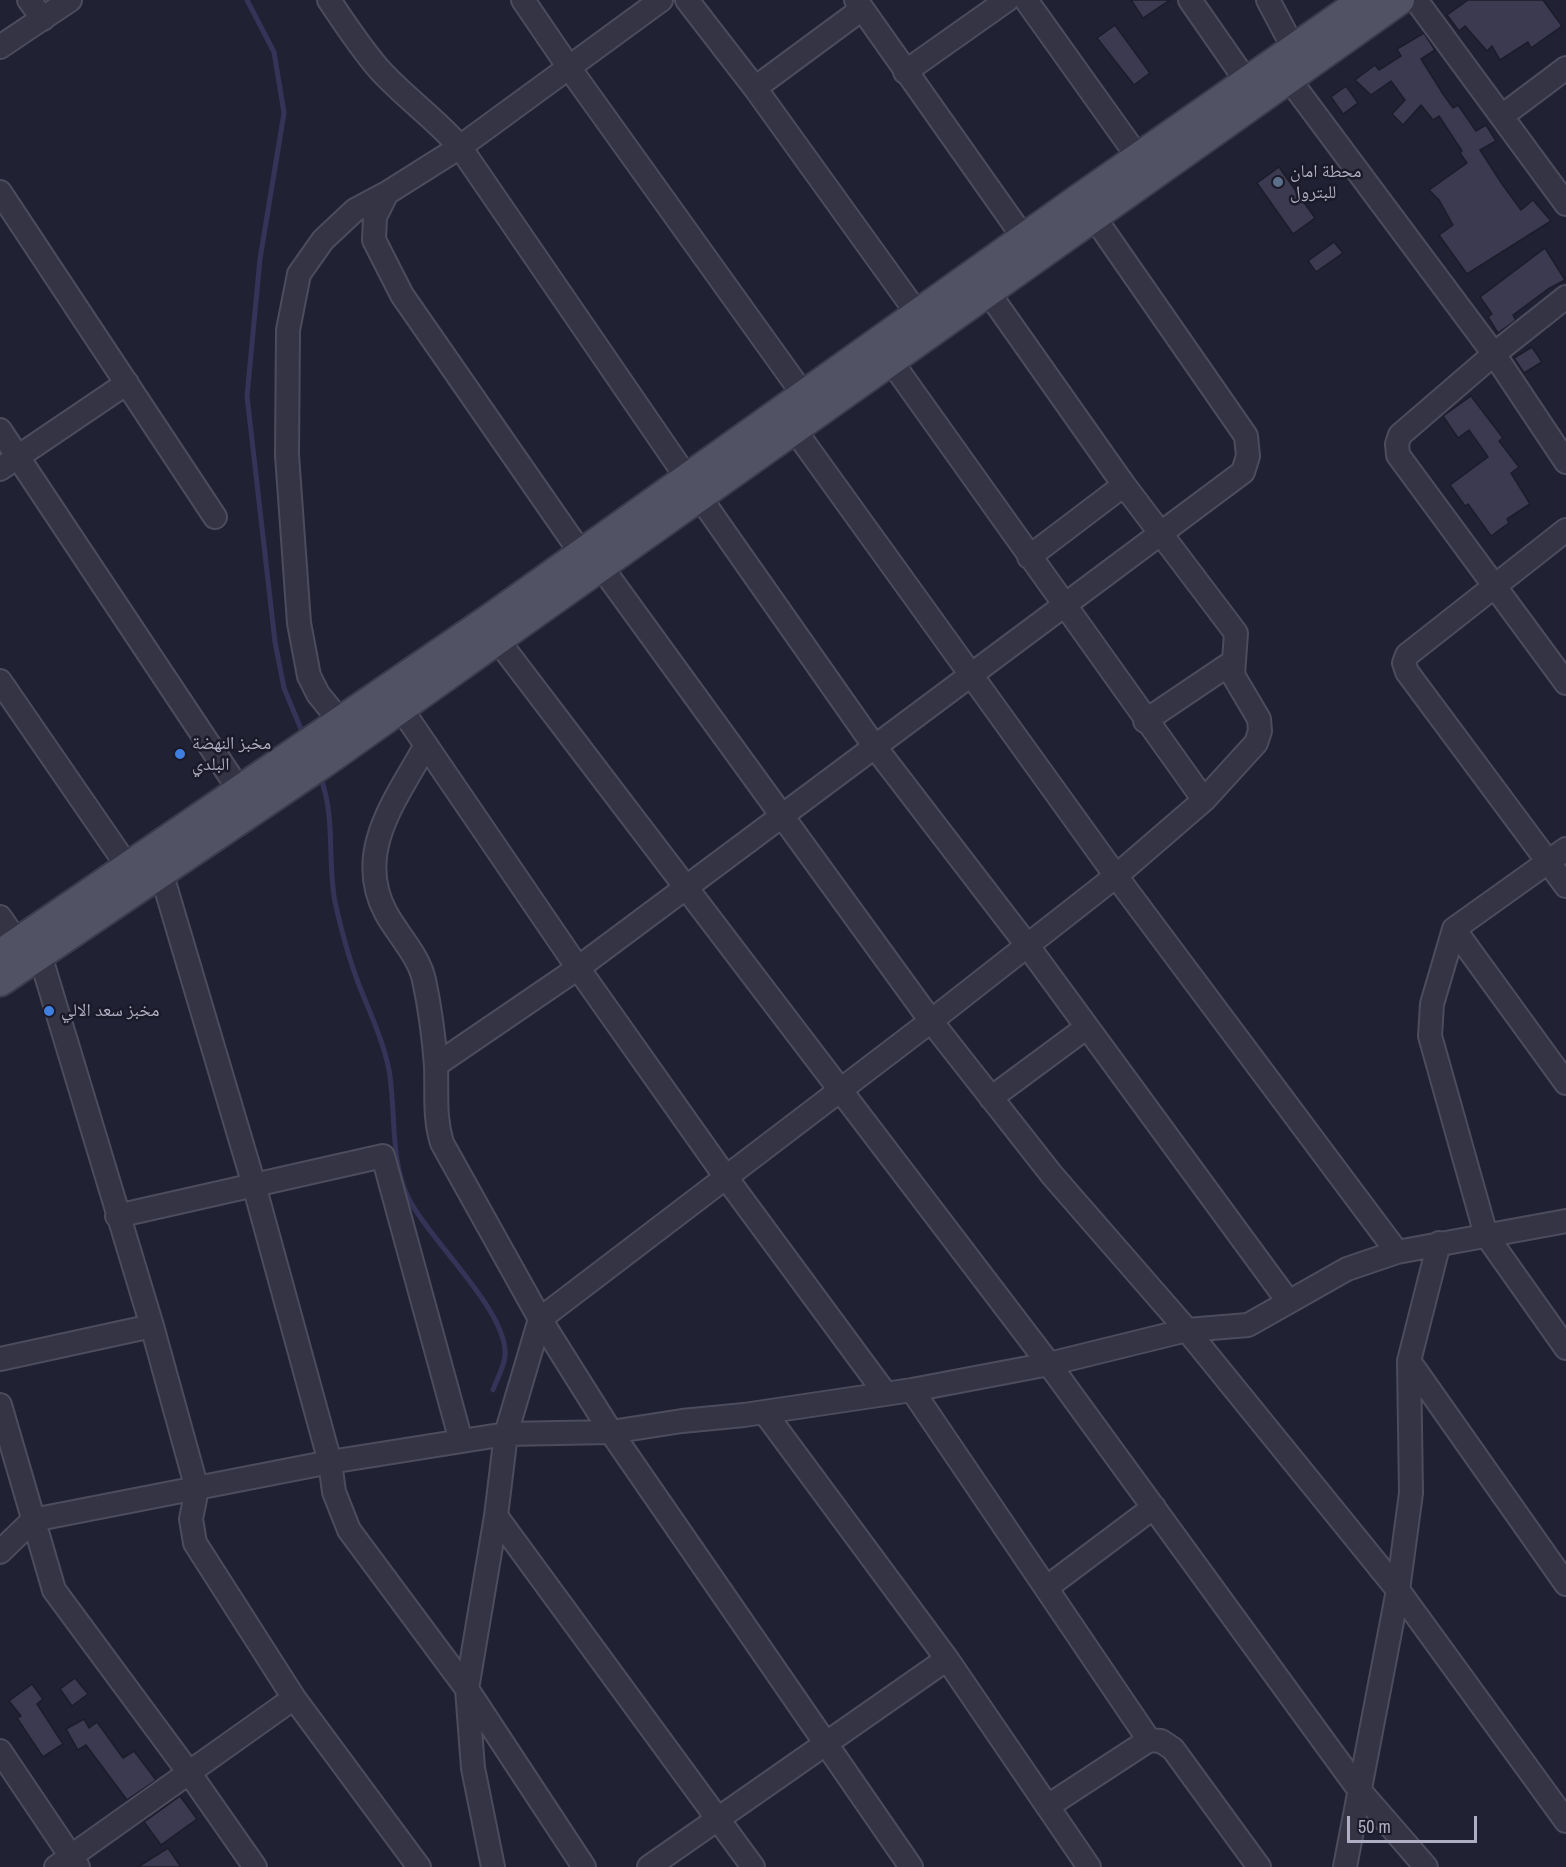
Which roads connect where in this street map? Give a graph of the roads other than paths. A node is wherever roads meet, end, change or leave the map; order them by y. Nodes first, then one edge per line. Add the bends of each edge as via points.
1 (29, 0) edge
2 (70, 0) edge
3 (329, 0) edge
4 (523, 0) edge
5 (661, 0) edge
6 (687, 0) edge
7 (1007, 0) edge
8 (1026, 0) edge
9 (1190, 0) edge
10 (1268, 0) edge
11 (1363, 0) edge
12 (1400, 0) edge
13 (1416, 0) edge
14 (859, 5) edge
15 (43, 19) junction
16 (0, 47) edge
17 (1294, 49) junction
18 (1566, 68) edge
19 (570, 69) junction
20 (905, 72) junction
21 (1289, 79) junction
22 (1247, 82) junction
23 (755, 88) junction
24 (1502, 116) junction
25 (460, 147) junction
26 (1138, 157) junction
27 (0, 192) edge
28 (387, 193) junction
29 (1566, 204) edge
30 (1094, 217) junction
31 (1024, 238) junction
32 (988, 292) junction
33 (1566, 297) edge
34 (917, 313) junction
35 (1494, 354) junction
36 (891, 361) junction
37 (127, 383) junction
38 (803, 394) junction
39 (794, 429) junction
40 (0, 430) edge
41 (1566, 462) edge
42 (9, 463) edge
43 (1124, 485) junction
44 (693, 487) junction
45 (215, 518) dead end
46 (1566, 530) edge
47 (1160, 534) junction
48 (1029, 557) junction
49 (590, 559) junction
50 (1496, 585) junction
51 (1063, 605) junction
52 (496, 638) junction
53 (1234, 661) junction
54 (969, 675) junction
55 (0, 681) edge
56 (1566, 683) edge
57 (400, 708) junction
58 (340, 721) junction
59 (1145, 721) junction
60 (426, 745) junction
61 (874, 747) junction
62 (319, 751) junction
63 (294, 768) junction
64 (240, 791) junction
65 (1204, 800) junction
66 (781, 818) junction
67 (1557, 855) edge
68 (128, 867) junction
69 (162, 872) junction
70 (1116, 876) junction
71 (686, 885) junction
72 (1566, 886) edge
73 (0, 917) edge
74 (1454, 929) junction
75 (1027, 945) junction
76 (19, 951) edge
77 (578, 968) junction
78 (0, 982) edge
79 (931, 1021) junction
80 (1087, 1027) junction
81 (436, 1065) junction
82 (1566, 1083) edge
83 (842, 1088) junction
84 (991, 1098) junction
85 (725, 1176) junction
86 (254, 1185) junction
87 (117, 1216) junction
88 (1566, 1221) edge
89 (1486, 1235) junction
90 (1439, 1243) junction
91 (1397, 1252) junction
92 (1288, 1301) junction
93 (540, 1319) junction
94 (152, 1326) junction
95 (1187, 1330) junction
96 (1566, 1348) edge
97 (0, 1359) edge
98 (1409, 1361) junction
99 (1050, 1364) junction
100 (912, 1390) junction
101 (885, 1393) junction
102 (0, 1405) edge
103 (765, 1413) junction
104 (611, 1432) junction
105 (506, 1434) junction
106 (461, 1441) junction
107 (330, 1462) junction
108 (197, 1489) junction
109 (1154, 1507) junction
110 (496, 1516) junction
111 (33, 1520) junction
112 (0, 1552) edge
113 (1566, 1584) edge
114 (1046, 1588) junction
115 (1398, 1590) junction
116 (947, 1659) junction
117 (467, 1689) junction
118 (294, 1698) junction
119 (1149, 1740) junction
120 (825, 1743) junction
121 (0, 1751) edge
122 (190, 1774) junction
123 (1360, 1791) junction
124 (1048, 1806) junction
125 (720, 1819) junction
126 (1566, 1821) edge
127 (68, 1864) edge
128 (255, 1867) edge
129 (419, 1867) edge
130 (493, 1867) edge
131 (584, 1867) edge
132 (649, 1867) edge
133 (753, 1867) edge
134 (911, 1867) edge
135 (1089, 1867) edge
136 (1259, 1867) edge
137 (1345, 1867) edge
138 (1426, 1867) edge

1 - 15 street
2 - 15 street
3 - 25 street via 379,69
4 - 19 street
5 - 19 street
6 - 23 street
7 - 20 street
8 - 26 street
9 - 22 street
10 - 17 street
11 - 17 main road
12 - 21 main road
13 - 24 street
14 - 20 street
14 - 23 street
15 - 16 street
17 - 22 main road
18 - 24 street
19 - 25 street
19 - 38 street
20 - 31 street
21 - 30 main road
21 - 35 street
22 - 26 main road
23 - 34 street
24 - 29 street
25 - 28 street
25 - 44 street
26 - 31 main road
27 - 37 street
28 - 49 street via 375,217 374,240 383,263 437,347
28 - 58 street via 355,210 323,240 299,274 288,330 287,455 299,623 309,676
30 - 32 main road
30 - 47 street via 1246,436 1248,456 1243,472
31 - 34 main road
32 - 36 main road
32 - 43 street
33 - 35 street
34 - 38 main road
35 - 41 street
35 - 50 street via 1400,435 1396,444 1398,455
36 - 39 main road
36 - 48 street
37 - 42 street
37 - 45 street
38 - 44 main road
39 - 44 main road
39 - 54 street
40 - 42 street
42 - 64 street
43 - 47 street
43 - 48 street
44 - 49 main road
44 - 61 street
46 - 50 street
47 - 51 street
47 - 53 street via 1236,633
48 - 51 street
49 - 52 main road
49 - 58 main road
49 - 66 street
50 - 56 street
50 - 67 street via 1407,655 1404,663 1407,672
51 - 54 street
51 - 59 street
52 - 57 main road
52 - 71 street
53 - 59 street
53 - 65 street via 1233,675 1259,719 1260,731 1256,743
54 - 61 street
54 - 70 street
55 - 68 street
57 - 60 street
57 - 62 main road
58 - 62 main road
59 - 65 street
60 - 77 street
60 - 81 street via 384,820 375,844 374,863 375,885 385,911 424,979
61 - 66 street
61 - 75 street
62 - 63 main road
63 - 64 main road
63 - 69 main road
64 - 68 main road
65 - 70 street
66 - 71 street
66 - 79 street
67 - 72 street
67 - 74 street
68 - 76 main road
69 - 76 main road
69 - 86 street
70 - 75 street
70 - 91 street
71 - 77 street
71 - 83 street
73 - 76 street
74 - 82 street
74 - 89 street via 1432,1004 1430,1036
75 - 79 street
75 - 80 street
76 - 78 main road
76 - 87 street
77 - 81 street
77 - 85 street
79 - 83 street
79 - 84 street
80 - 84 street
80 - 92 street
81 - 93 street via 436,1122 442,1143
83 - 85 street
83 - 99 street
84 - 95 street via 1052,1175
85 - 93 street
85 - 101 street
86 - 87 street
86 - 106 street via 383,1156
86 - 107 street
87 - 94 street
88 - 89 street
89 - 90 street
89 - 96 street
90 - 91 street
90 - 98 street
91 - 92 street via 1347,1269
92 - 95 street via 1248,1325
93 - 104 street
93 - 105 street
94 - 97 street
94 - 108 street
95 - 99 street
95 - 115 street
98 - 113 street
98 - 115 street via 1411,1493
99 - 100 street
99 - 109 street
100 - 101 street
100 - 114 street
101 - 103 street
102 - 111 street
103 - 104 street
103 - 116 street
104 - 105 street
104 - 120 street
105 - 106 street
105 - 110 street
106 - 107 street
107 - 108 street
107 - 117 street via 334,1492 349,1530
108 - 111 street
108 - 118 street via 191,1520 195,1543
109 - 114 street
109 - 123 street
110 - 117 street
110 - 125 street
111 - 112 street
111 - 122 street via 54,1590
114 - 119 street
115 - 123 street
115 - 126 street
116 - 120 street
116 - 124 street
117 - 130 street via 473,1768
117 - 131 street
118 - 122 street
118 - 129 street
119 - 124 street
119 - 136 street via 1161,1741 1173,1749
120 - 125 street
120 - 134 street
121 - 127 street
122 - 127 street
122 - 128 street
123 - 137 street
123 - 138 street
124 - 135 street
125 - 132 street
125 - 133 street

